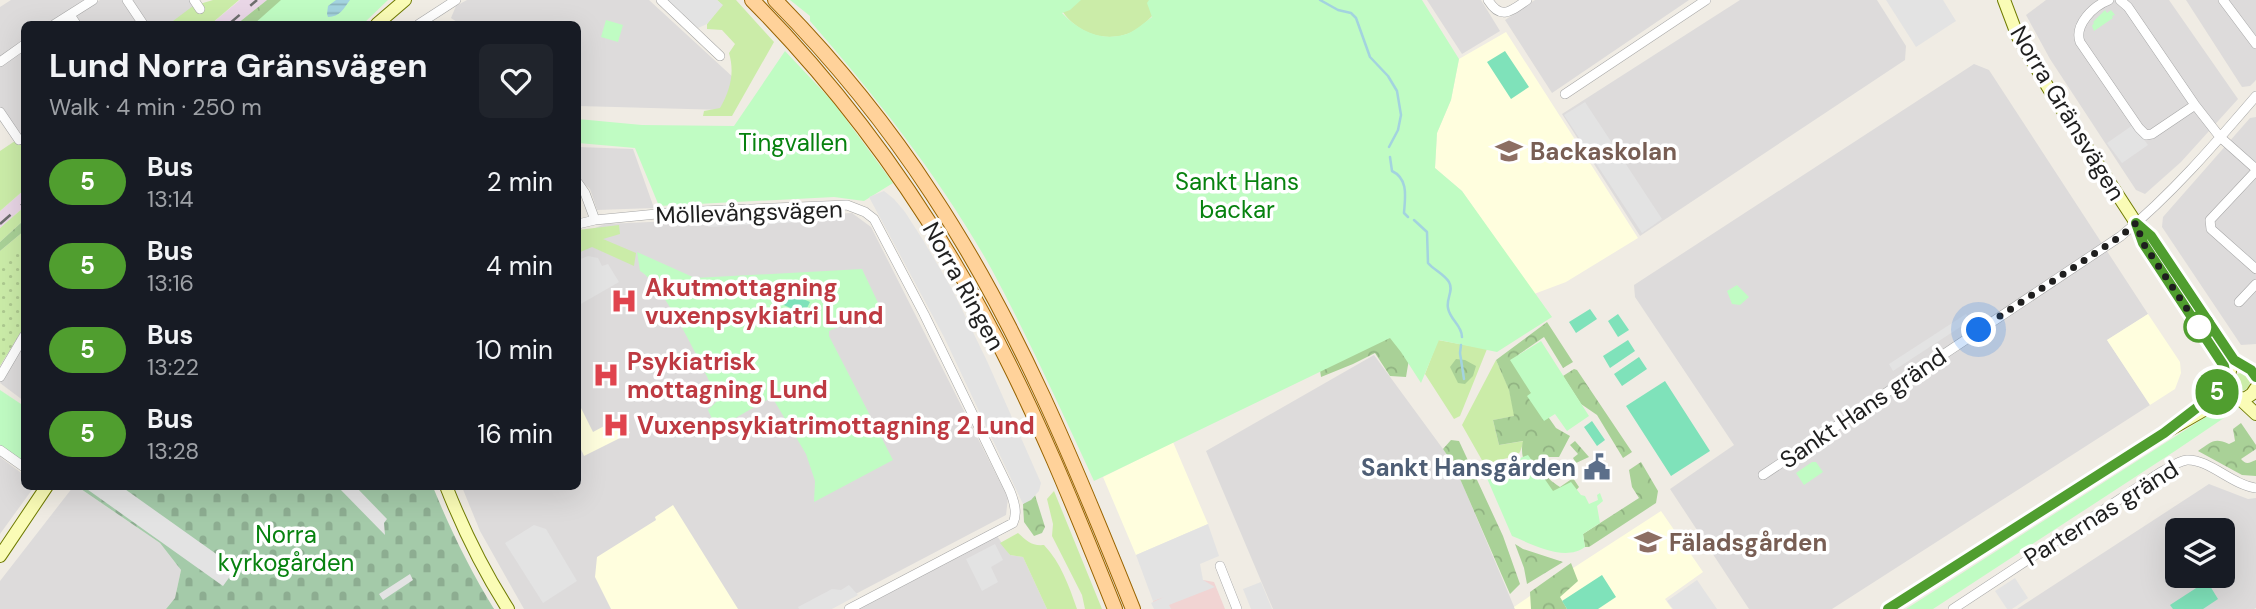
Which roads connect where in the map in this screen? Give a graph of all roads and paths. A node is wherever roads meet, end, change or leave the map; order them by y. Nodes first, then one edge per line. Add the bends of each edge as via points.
1 (93, 0) edge
2 (127, 0) edge
3 (405, 0) edge
4 (456, 0) edge
5 (661, 0) edge
6 (752, 0) edge
7 (775, 0) edge
8 (1488, 0) edge
9 (1527, 0) edge
10 (1706, 0) edge
11 (2004, 0) edge
12 (2109, 0) edge
13 (2120, 0) edge
14 (2223, 0) edge
15 (70, 15) junction
16 (60, 21) edge
17 (74, 21) edge
18 (141, 21) edge
19 (380, 21) edge
20 (424, 21) edge
21 (2254, 39) edge
22 (21, 48) edge
23 (720, 56) dead end
24 (0, 62) edge
25 (1565, 94) dead end
26 (2256, 96) edge
27 (2195, 105) junction
28 (0, 112) edge
29 (2220, 138) junction
30 (19, 140) dead end
31 (2256, 170) edge
32 (581, 187) edge
33 (594, 220) junction
34 (581, 223) edge
35 (2136, 223) junction
36 (2256, 269) edge
37 (2256, 284) edge
38 (2239, 302) dead end
39 (21, 342) edge
40 (2248, 366) edge
41 (0, 377) edge
42 (2256, 377) edge
43 (2225, 379) junction
44 (2256, 388) edge
45 (2256, 397) edge
46 (2238, 398) junction
47 (2256, 414) edge
48 (2164, 433) junction
49 (0, 450) edge
50 (21, 465) edge
51 (1763, 475) dead end
52 (2256, 488) edge
53 (44, 490) edge
54 (448, 490) edge
55 (0, 555) edge
56 (1220, 566) dead end
57 (508, 609) edge
58 (849, 609) edge
59 (1115, 609) edge
60 (1133, 609) edge
61 (1237, 609) edge
62 (1888, 609) edge
63 (1953, 609) edge

1 - 15 street
2 - 18 street
3 - 19 street
4 - 20 street
5 - 23 street
6 - 59 main road, Norra Ringen via 849,108 955,265 1030,408
7 - 60 main road, Norra Ringen via 863,98 967,252 1046,402
8 - 9 street via 1494,10 1509,12
10 - 25 street
11 - 35 street, Norra Gränsvägen via 2018,37
12 - 27 street via 2091,13 2077,34 2139,128 2152,134
13 - 27 street
14 - 21 street
15 - 16 street
15 - 17 street
22 - 24 street
26 - 29 street, Sankt Hans gränd
27 - 29 street
28 - 30 street
29 - 31 street
29 - 35 street, Sankt Hans gränd
31 - 36 street via 2210,224
32 - 33 street
33 - 34 street, Möllevångsvägen
33 - 58 street, Möllevångsvägen via 847,205 870,215 1010,491 1016,513 1013,523
35 - 40 street, Norra Gränsvägen via 2151,236 2236,363
35 - 43 street, Norra Gränsvägen via 2143,243 2224,366
35 - 51 street, Sankt Hans gränd
37 - 38 street
39 - 41 street
40 - 42 street, Norra Gränsvägen
40 - 43 street via 2233,368
43 - 46 street, Norra Gränsvägen via 2227,391
43 - 48 street via 2213,396
44 - 45 street
44 - 46 street via 2250,396
46 - 47 street
46 - 48 street via 2223,399
48 - 62 street
49 - 50 street
52 - 63 street, Parternas gränd via 2243,486 2199,462 2183,461
53 - 55 street
54 - 57 street
56 - 61 street

